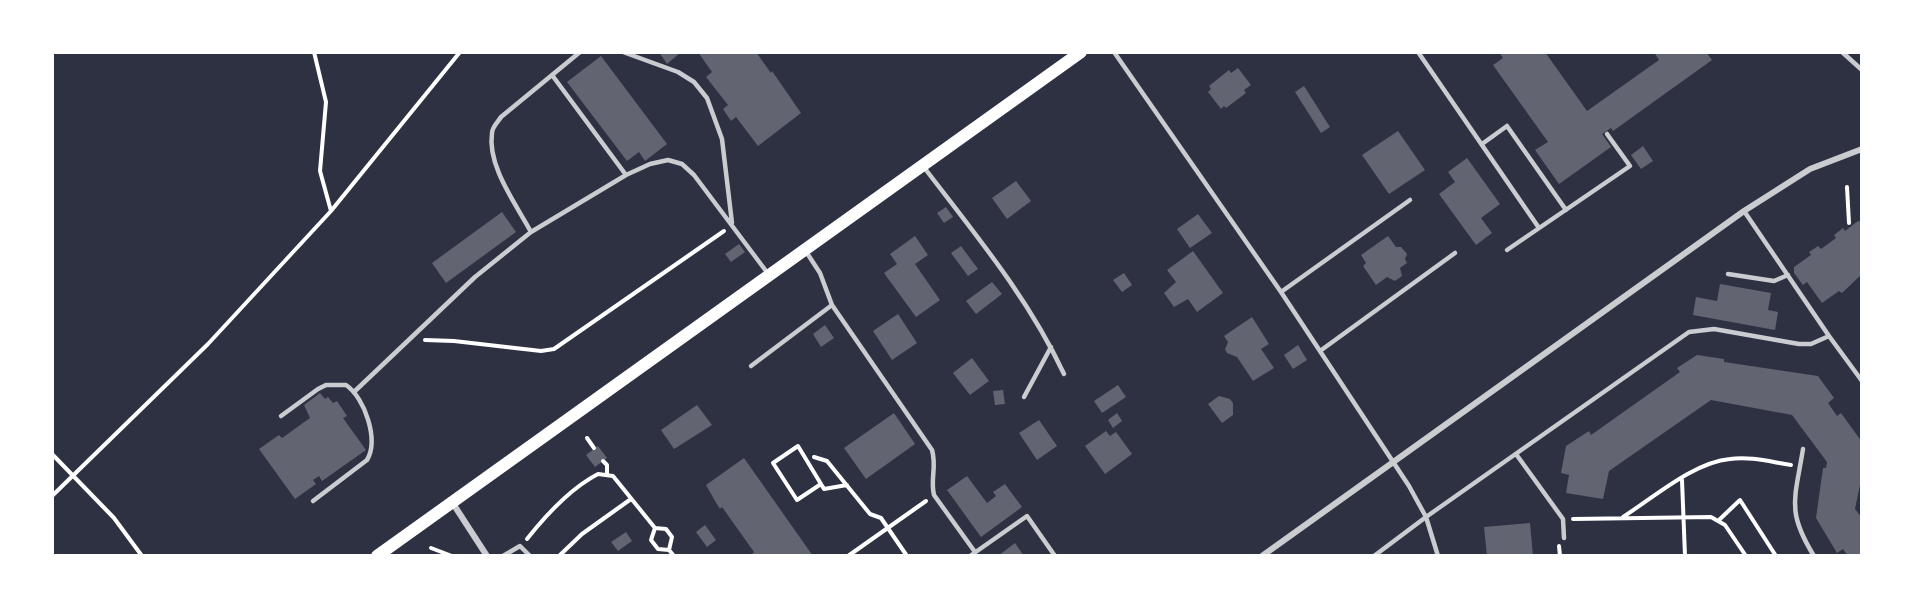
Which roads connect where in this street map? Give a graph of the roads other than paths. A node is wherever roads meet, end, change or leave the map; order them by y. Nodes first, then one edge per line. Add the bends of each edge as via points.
1 (580, 52) edge
2 (623, 52) edge
3 (1081, 52) edge
4 (1114, 52) edge
5 (1418, 52) edge
6 (1842, 52) edge
7 (636, 55) edge
8 (1862, 70) edge
9 (552, 75) junction
10 (1607, 134) dead end
11 (1482, 144) junction
12 (1862, 149) edge
13 (923, 166) junction
14 (626, 175) junction
15 (1410, 200) dead end
16 (1566, 210) junction
17 (1744, 211) junction
18 (732, 225) junction
19 (1539, 228) junction
20 (531, 232) junction
21 (805, 250) junction
22 (1507, 250) dead end
23 (1455, 253) dead end
24 (1728, 274) dead end
25 (770, 275) junction
26 (1788, 275) junction
27 (1281, 292) junction
28 (832, 305) junction
29 (1829, 336) junction
30 (1051, 347) junction
31 (1320, 351) junction
32 (751, 366) dead end
33 (1064, 374) dead end
34 (1862, 381) edge
35 (355, 391) junction
36 (1024, 397) dead end
37 (281, 416) dead end
38 (1803, 449) dead end
39 (1516, 454) junction
40 (1393, 462) junction
41 (313, 501) dead end
42 (452, 502) junction
43 (1426, 517) junction
44 (1564, 538) dead end
45 (972, 554) edge
46 (377, 555) edge
47 (487, 555) edge
48 (503, 555) edge
49 (530, 555) edge
50 (1055, 555) edge
51 (1262, 555) edge
52 (1374, 555) edge
53 (1438, 555) edge
54 (1814, 555) edge

1 - 9 lane
2 - 7 lane
3 - 13 main road
4 - 27 lane
5 - 11 lane
6 - 8 lane
7 - 18 lane via 678,72 694,82 706,98 722,139
9 - 14 lane
9 - 20 lane via 501,117 492,131 497,167
10 - 16 lane via 1630,166
11 - 16 lane via 1507,126
11 - 19 lane
12 - 17 street via 1810,169
13 - 21 main road
13 - 30 lane via 984,244
14 - 18 lane via 668,160 682,164
14 - 20 lane
15 - 27 lane
16 - 19 lane
17 - 26 lane
17 - 40 street
18 - 25 lane
19 - 22 lane
20 - 35 lane via 475,277
21 - 25 main road
21 - 28 lane via 820,273
23 - 31 lane
24 - 26 lane via 1774,281
25 - 42 main road
26 - 29 lane
27 - 31 lane
28 - 32 lane
28 - 45 lane via 932,450 936,463 934,495
29 - 34 lane
29 - 39 lane via 1811,344 1799,344 1714,329 1689,332
30 - 33 lane
30 - 36 lane
31 - 40 lane
35 - 37 lane via 346,385 326,385
35 - 41 lane via 367,420 373,451 367,460
38 - 54 lane via 1794,512 1796,525
39 - 43 lane
39 - 44 lane via 1563,519
40 - 43 lane
40 - 51 street
42 - 46 main road
42 - 47 street
43 - 52 lane
43 - 53 lane
45 - 50 lane via 1027,516
48 - 49 lane via 520,546

